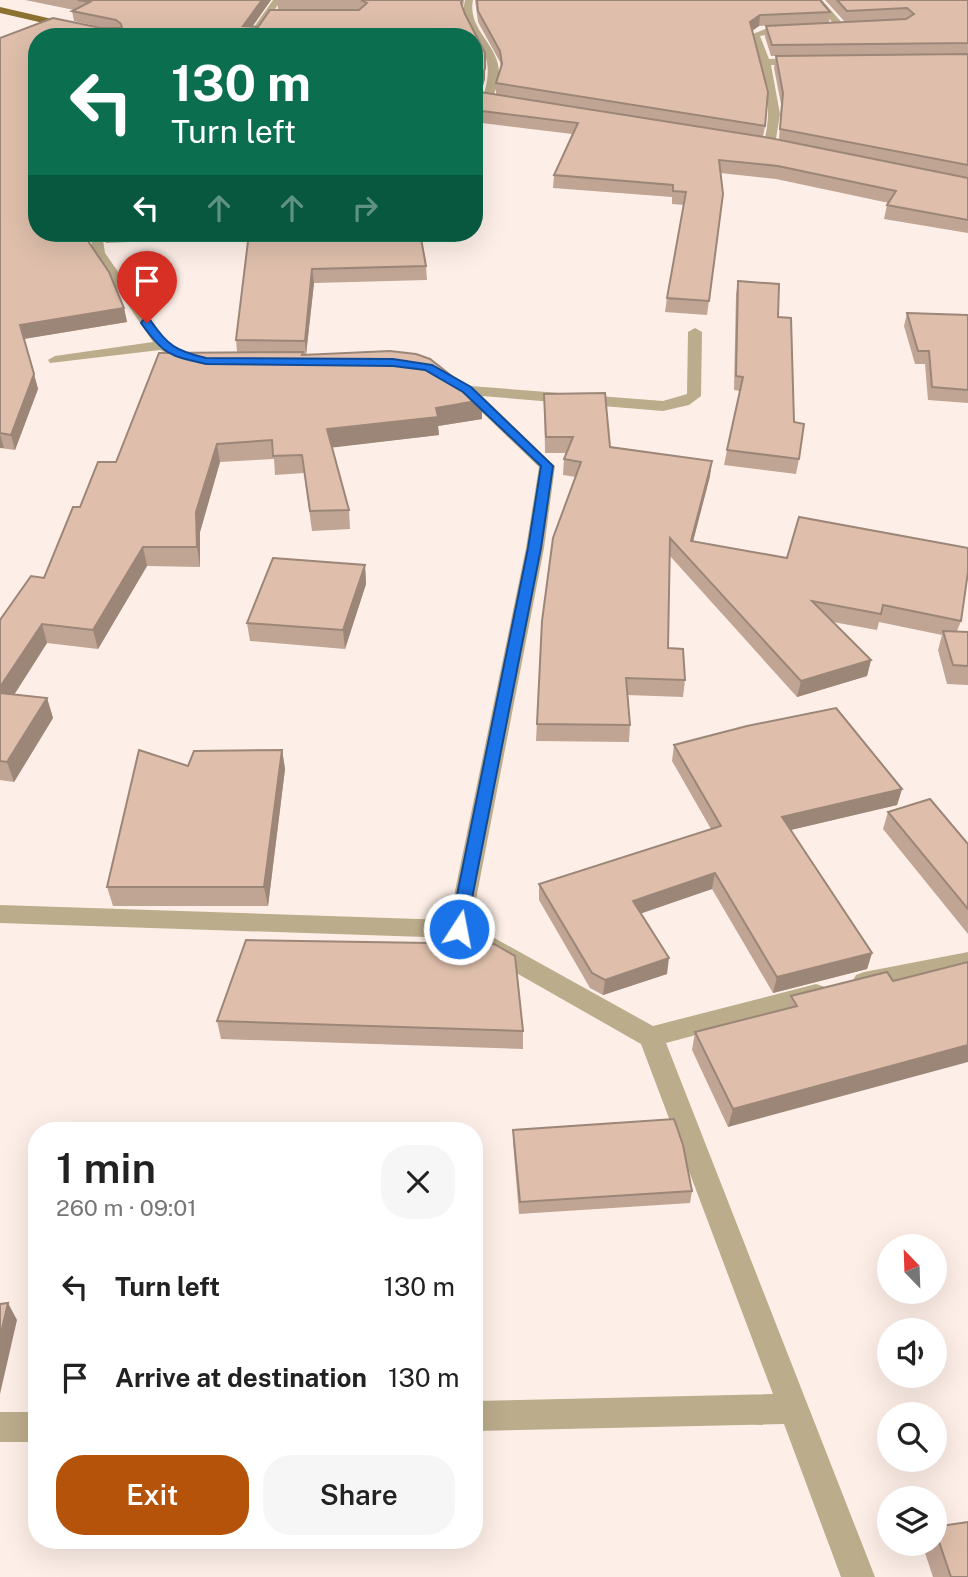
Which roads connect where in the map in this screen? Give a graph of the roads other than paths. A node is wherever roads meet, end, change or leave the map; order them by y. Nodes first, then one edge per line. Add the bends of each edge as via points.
1 (278, 0) edge
2 (469, 0) edge
3 (817, 0) edge
4 (0, 10) edge
5 (268, 15) junction
6 (282, 15) edge
7 (52, 22) junction
8 (854, 26) edge
9 (829, 27) edge
10 (841, 27) junction
11 (36, 28) edge
12 (78, 28) edge
13 (259, 28) edge
14 (474, 28) edge
15 (805, 28) edge
16 (483, 39) edge
17 (817, 61) edge
18 (765, 62) junction
19 (483, 98) edge
20 (487, 99) junction
21 (500, 101) edge
22 (755, 143) edge
23 (769, 145) junction
24 (782, 148) edge
25 (97, 242) edge
26 (695, 332) dead end
27 (162, 345) junction
28 (54, 360) dead end
29 (219, 361) edge
30 (428, 367) edge
31 (467, 390) junction
32 (0, 914) edge
33 (459, 929) junction
34 (968, 961) edge
35 (650, 1037) junction
36 (793, 1409) junction
37 (483, 1416) edge
38 (0, 1427) edge
39 (28, 1427) edge
40 (858, 1577) edge

1 - 5 street
2 - 14 street via 468,20
3 - 10 street
4 - 7 main road
5 - 6 street
5 - 13 street
7 - 11 street
7 - 12 main road
8 - 10 street
9 - 10 street
15 - 18 street via 755,34
16 - 20 street via 496,65 496,83
17 - 18 street
18 - 23 street via 776,116
19 - 20 main road
20 - 21 main road
22 - 23 main road
23 - 24 main road
25 - 27 street via 99,253
26 - 31 street via 694,396 684,402 663,406
27 - 28 street
27 - 29 street via 180,355
30 - 31 street
31 - 33 street via 547,466 535,548
32 - 33 street
33 - 35 street
34 - 35 street via 899,973
35 - 36 street
36 - 37 street
36 - 40 street
38 - 39 street

